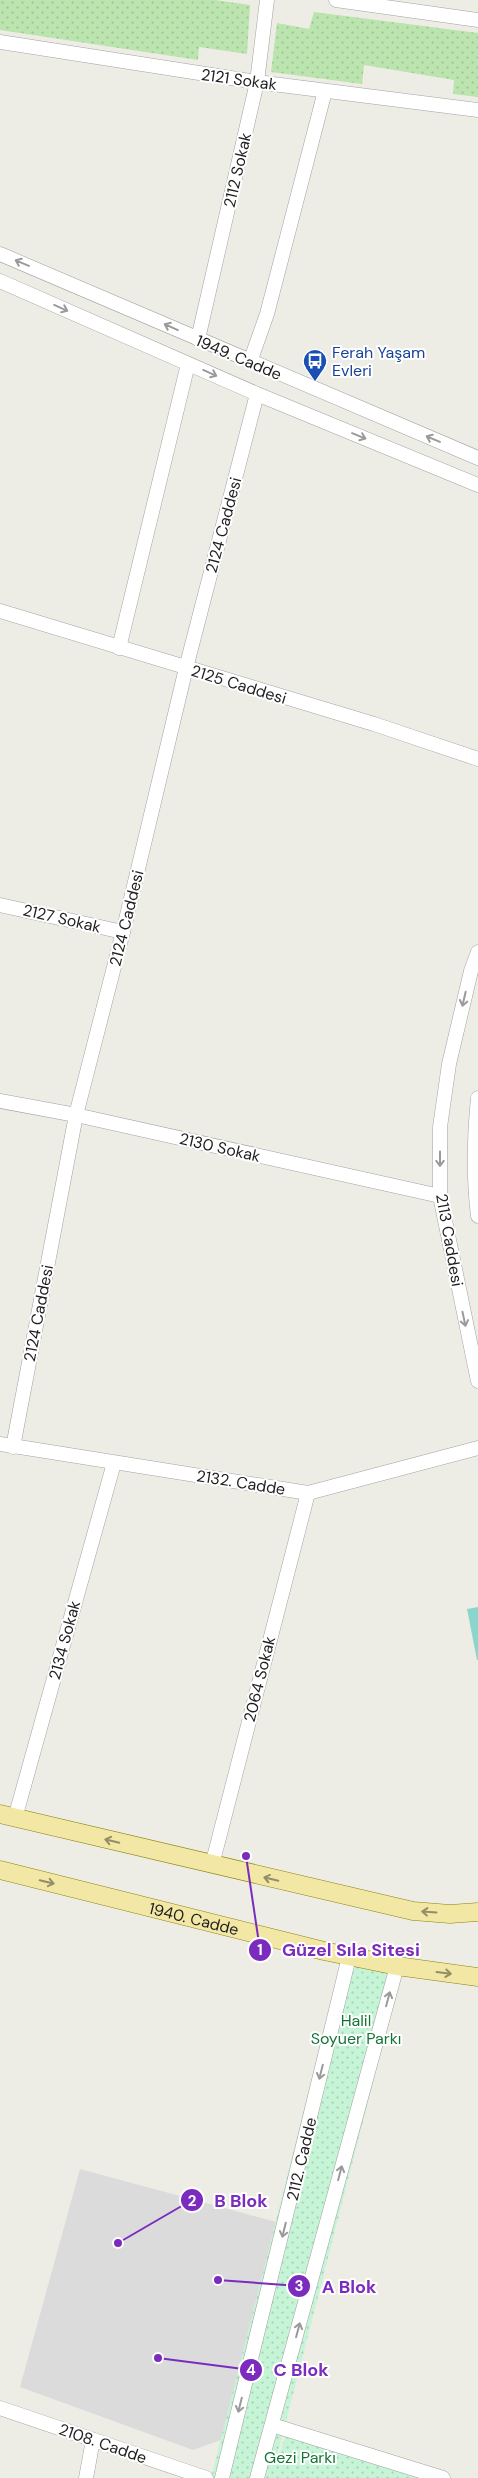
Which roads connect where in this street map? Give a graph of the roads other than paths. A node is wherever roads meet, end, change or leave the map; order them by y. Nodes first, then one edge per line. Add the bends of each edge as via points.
1 (267, 0) edge
2 (336, 0) edge
3 (444, 0) edge
4 (447, 14) junction
5 (478, 20) edge
6 (0, 42) edge
7 (258, 82) junction
8 (325, 91) junction
9 (478, 110) edge
10 (0, 254) edge
11 (0, 281) edge
12 (198, 339) junction
13 (250, 362) junction
14 (188, 364) junction
15 (257, 394) junction
16 (478, 458) edge
17 (478, 485) edge
18 (0, 611) edge
19 (119, 648) junction
20 (186, 668) junction
21 (478, 759) edge
22 (0, 905) edge
23 (123, 932) junction
24 (478, 952) edge
25 (474, 972) edge
26 (478, 1098) edge
27 (0, 1101) edge
28 (76, 1115) junction
29 (440, 1196) junction
30 (478, 1216) edge
31 (478, 1382) edge
32 (6, 1445) edge
33 (478, 1448) edge
34 (114, 1462) junction
35 (308, 1493) junction
36 (8, 1816) edge
37 (212, 1865) junction
38 (0, 1870) edge
39 (478, 1912) edge
40 (349, 1957) junction
41 (396, 1966) junction
42 (478, 1977) edge
43 (0, 2408) edge
44 (272, 2424) junction
45 (93, 2440) junction
46 (86, 2478) edge
47 (206, 2478) edge
48 (222, 2478) edge
49 (257, 2478) edge
50 (443, 2478) edge

1 - 7 street, 2112 Sokak
2 - 4 street
3 - 4 street
4 - 5 street
6 - 7 street, 2121 Sokak
7 - 8 street, 2121 Sokak
7 - 12 street, 2112 Sokak
8 - 9 street, 2121 Sokak
8 - 13 street via 267,314
12 -> 10 street, 1949. Cadde
11 -> 14 street, 1949. Cadde
12 - 13 street, 1949. Cadde
16 -> 13 street, 1949. Cadde
14 -> 15 street, 1949. Cadde
14 - 19 street
15 -> 17 street, 1949. Cadde
15 - 20 street, 2124 Caddesi
18 - 19 street, 2125 Caddesi
19 - 20 street, 2125 Caddesi
20 - 21 street, 2125 Caddesi
20 - 23 street, 2124 Caddesi
22 - 23 street, 2127 Sokak
23 - 28 street, 2124 Caddesi
24 - 25 street, 2113 Caddesi
25 -> 29 street, 2113 Caddesi via 449,1064 441,1118
26 - 30 street, 2113 Caddesi via 473,1141
27 - 28 street, 2130 Sokak
28 - 29 street, 2130 Sokak
28 - 32 street, 2124 Caddesi
29 -> 31 street, 2113 Caddesi
32 - 34 street, 2132. Cadde
33 - 35 street, 2132. Cadde
34 - 35 street, 2132. Cadde
34 - 36 street, 2134 Sokak
35 - 37 street, 2064 Sokak
37 -> 36 main road
39 -> 37 main road via 413,1911
38 -> 40 main road, 1940. Cadde
40 - 41 main road, 1940. Cadde
40 -> 48 street, 2112. Cadde
41 -> 42 main road, 1940. Cadde
44 -> 41 street
43 - 45 street, 2108. Cadde
44 - 49 street
44 - 50 street
45 - 46 street
45 - 47 street, 2108. Cadde

